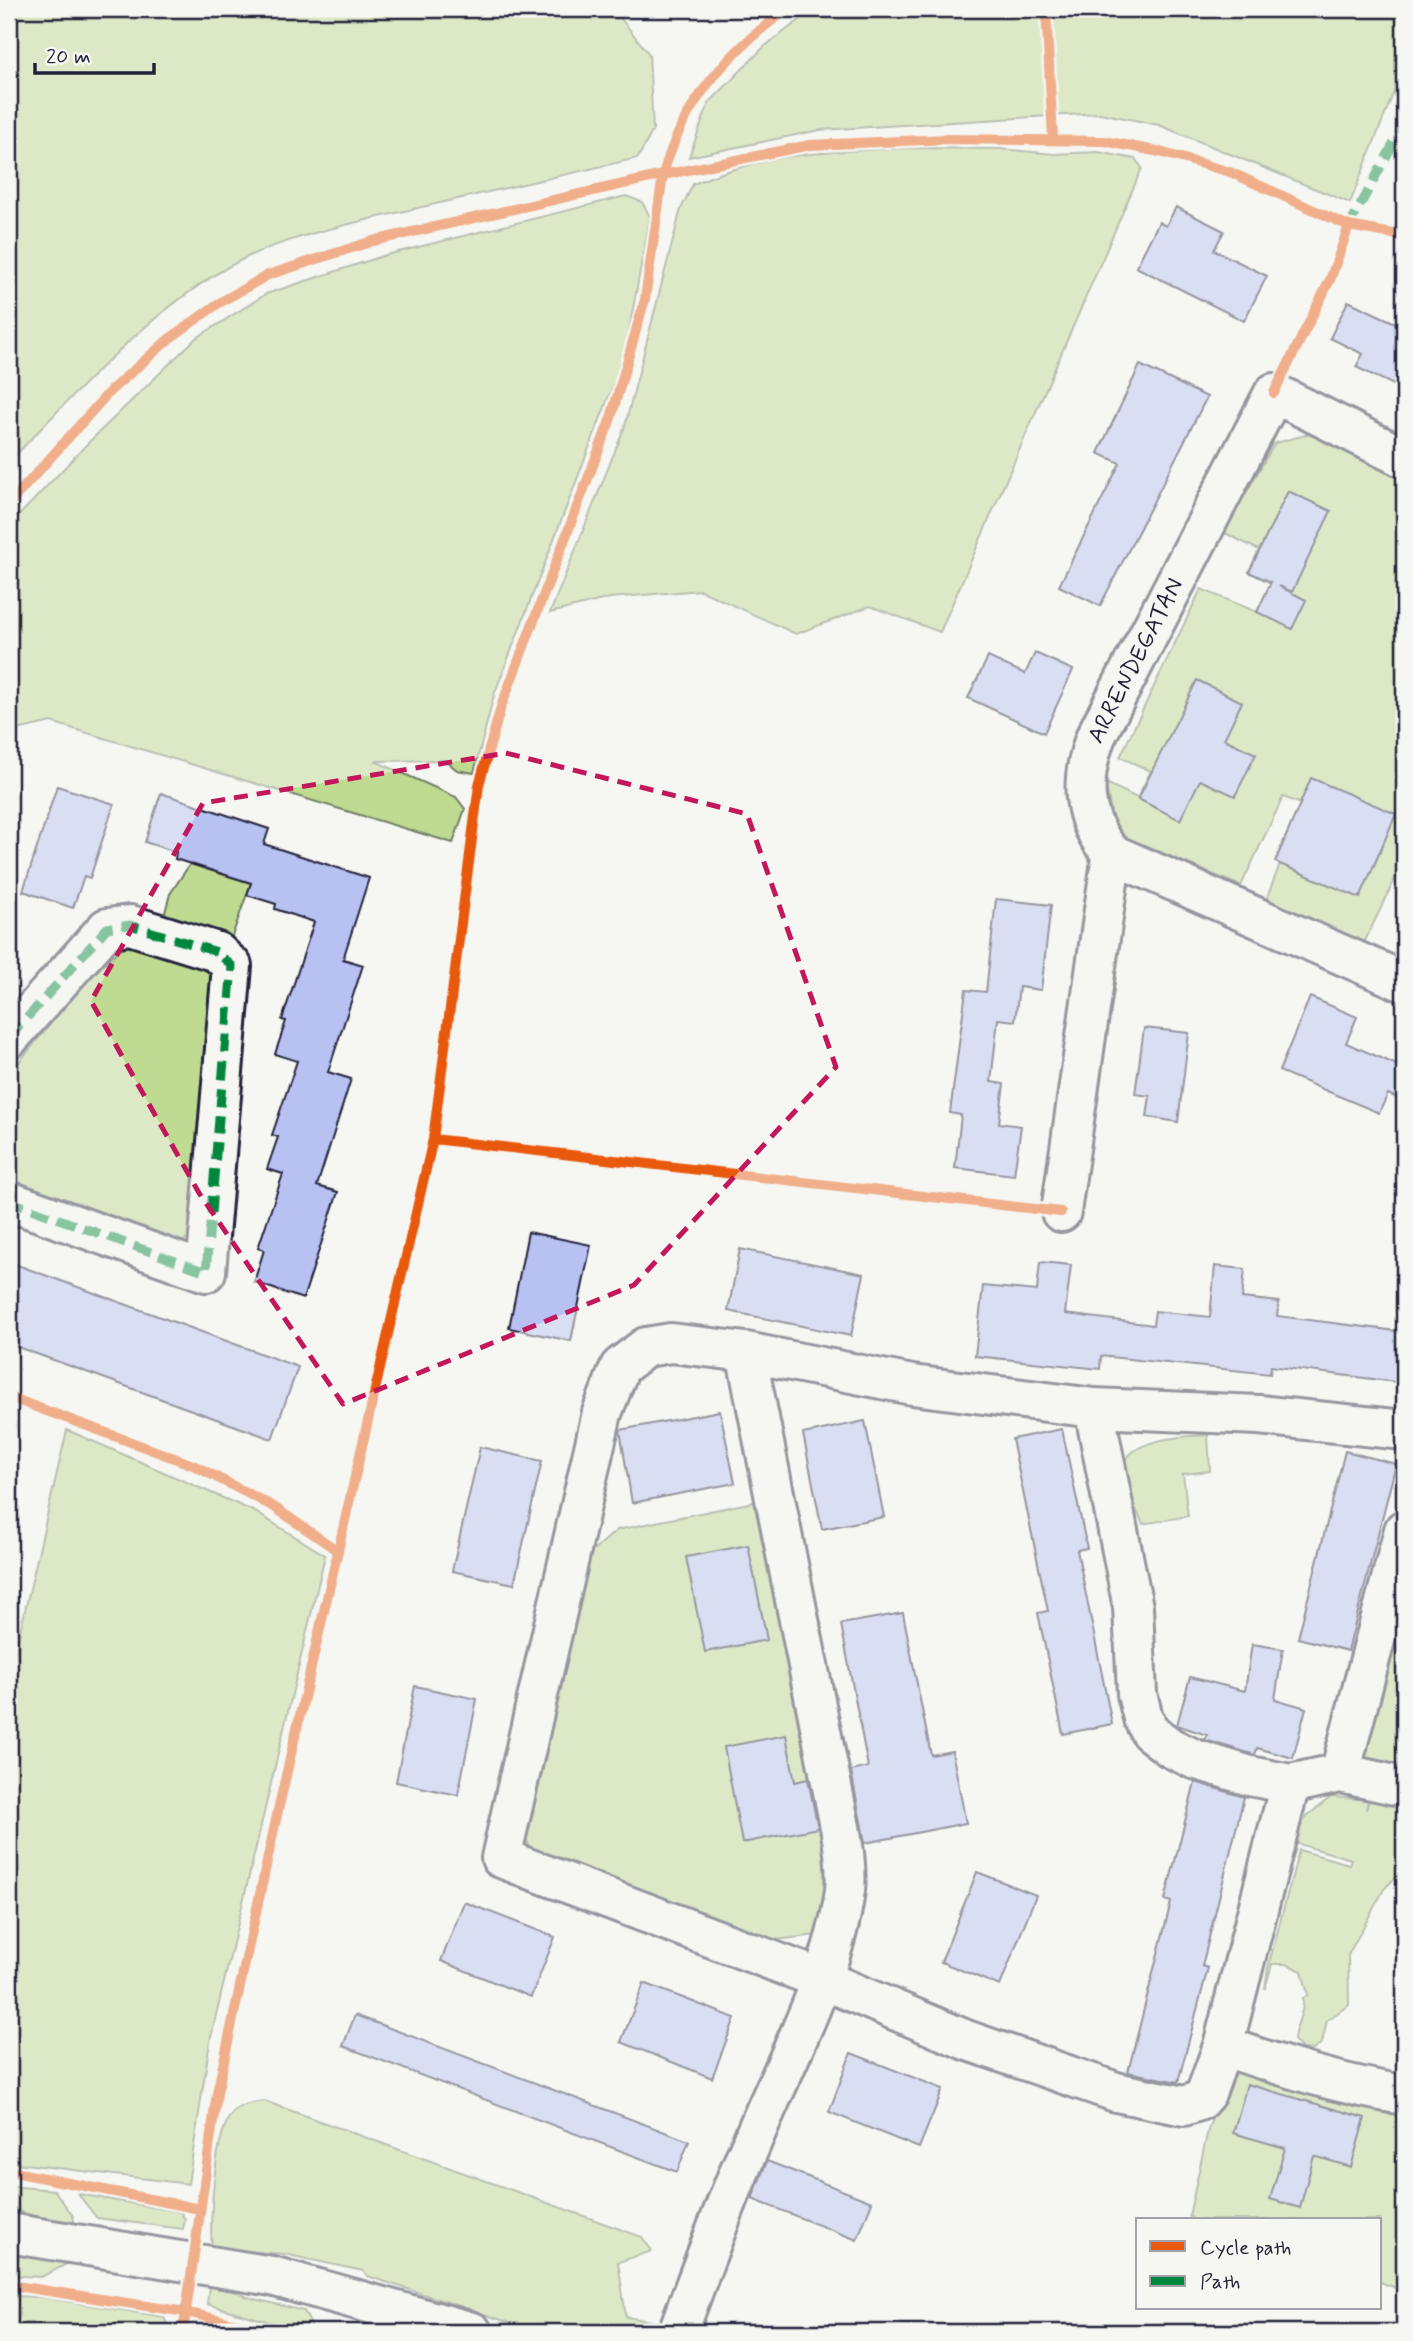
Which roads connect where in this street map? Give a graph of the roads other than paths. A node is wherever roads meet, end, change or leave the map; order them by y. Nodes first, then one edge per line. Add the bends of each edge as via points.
1 (1404, 458) edge
2 (1112, 854) junction
3 (1404, 982) edge
4 (9, 1038) edge
5 (9, 1200) edge
6 (1061, 1212) dead end
7 (746, 1352) junction
8 (1094, 1408) junction
9 (1404, 1430) edge
10 (1404, 1530) edge
11 (1340, 1773) junction
12 (1290, 1784) junction
13 (1404, 1787) edge
14 (821, 1979) junction
15 (1223, 2046) junction
16 (1404, 2095) edge
17 (9, 2233) edge
18 (472, 2332) edge
19 (678, 2332) edge

1 - 2 street, ARRENDEGATAN via 1274,393 1101,725 1086,763 1083,790 1088,817
2 - 3 street
2 - 6 street
4 - 5 street via 107,928 130,925 217,952 232,966 206,1272
7 - 8 street via 912,1385
7 - 14 street via 846,1863 838,1927
7 - 14 street via 671,1343 646,1347 620,1367 602,1413 501,1858
8 - 9 street via 1259,1415
8 - 12 street via 1133,1608 1137,1694 1150,1732 1194,1759
10 - 11 street
11 - 12 street
11 - 13 street
12 - 15 street
14 - 15 street via 1047,2069 1116,2092 1184,2105 1206,2094
14 - 19 street via 723,2210
15 - 16 street via 1308,2076
17 - 18 street via 272,2276

